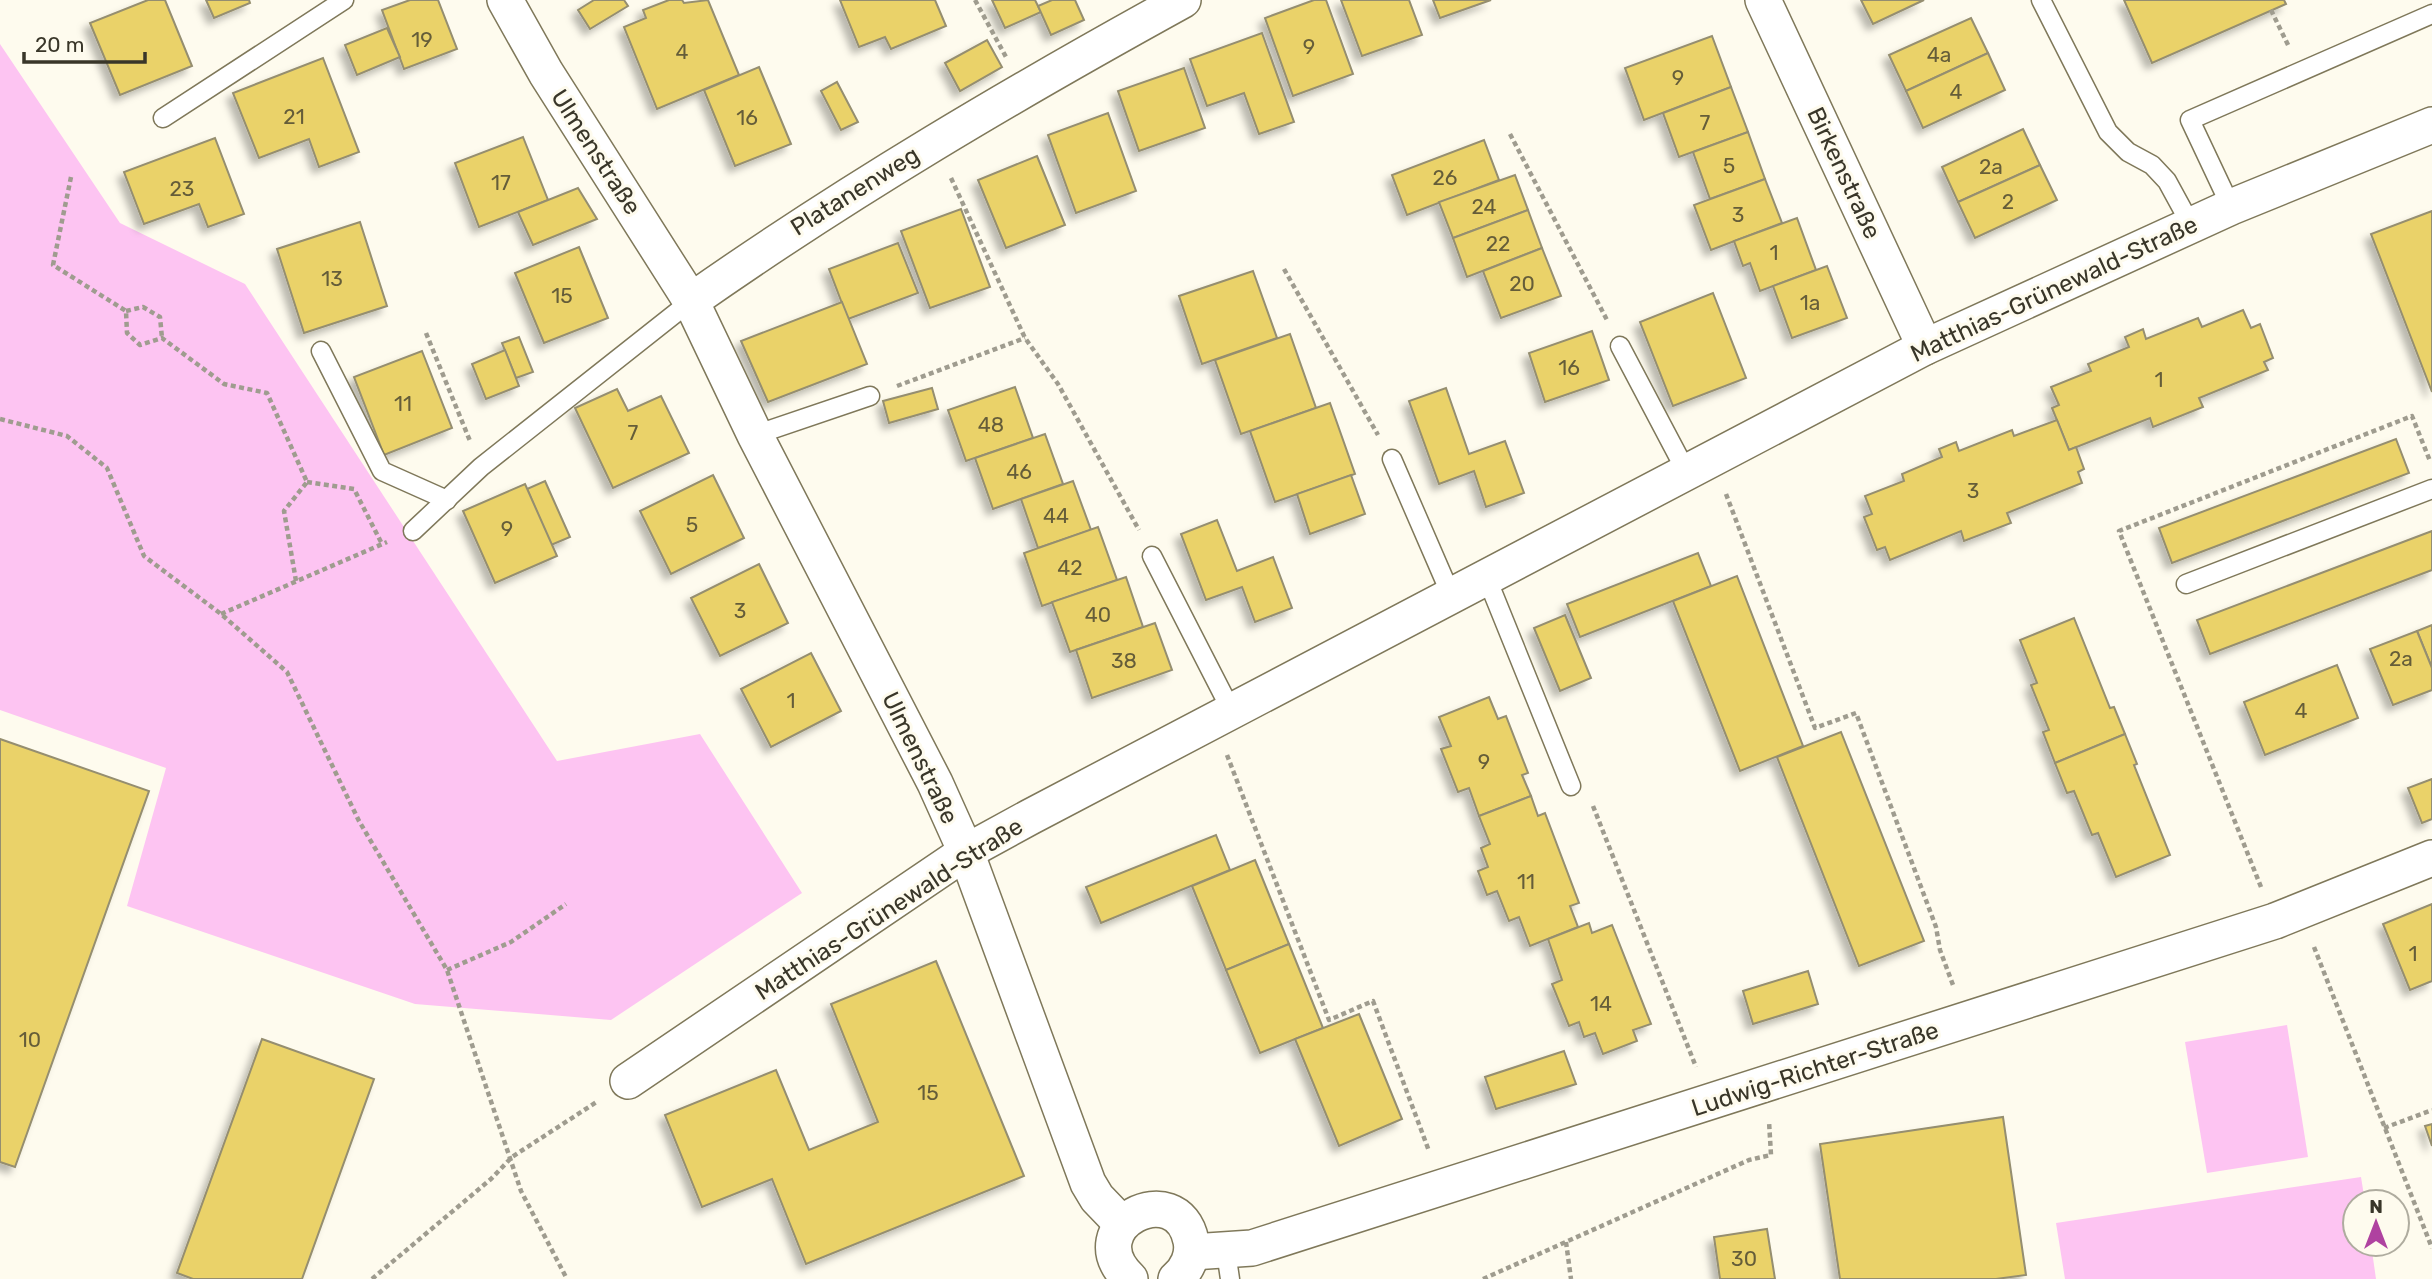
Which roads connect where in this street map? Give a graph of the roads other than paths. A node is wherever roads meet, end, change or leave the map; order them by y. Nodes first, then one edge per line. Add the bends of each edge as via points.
1 (344, 0) edge
2 (505, 0) edge
3 (1183, 0) edge
4 (1763, 0) edge
5 (2041, 0) edge
6 (2432, 14) edge
7 (163, 118) dead end
8 (2432, 125) edge
9 (2231, 207) junction
10 (2191, 225) junction
11 (691, 301) junction
12 (1620, 346) road end
13 (1925, 347) junction
14 (321, 351) dead end
15 (870, 396) road end
16 (754, 435) junction
17 (1392, 459) road end
18 (1699, 464) junction
19 (2432, 489) edge
20 (447, 500) junction
21 (413, 531) road end
22 (1152, 556) road end
23 (1486, 576) junction
24 (2186, 584) dead end
25 (1451, 595) junction
26 (1224, 717) junction
27 (1571, 786) road end
28 (966, 852) junction
29 (2432, 858) edge
30 (628, 1081) road end
31 (1122, 1224) junction
32 (1228, 1265) edge
33 (1184, 1266) edge
34 (1130, 1279) edge

1 - 7 lane
2 - 11 street, Ulmenstraße
3 - 11 street, Platanenweg via 934,141 803,223
4 - 13 street, Birkenstraße
5 - 10 lane via 2108,132 2167,181
6 - 9 lane via 2190,120
8 - 9 street, Matthias-Grünewald-Straße
9 - 10 street, Matthias-Grünewald-Straße
10 - 13 street, Matthias-Grünewald-Straße
11 - 16 street, Ulmenstraße
11 - 20 lane via 481,467
12 - 18 lane
13 - 18 street, Matthias-Grünewald-Straße
14 - 20 lane via 382,471
15 - 16 lane
16 - 28 street, Ulmenstraße via 935,783
17 - 25 lane
18 - 23 street, Matthias-Grünewald-Straße
19 - 24 lane
20 - 21 lane
22 - 26 lane
23 - 25 street, Matthias-Grünewald-Straße
23 - 27 lane
25 - 26 street, Matthias-Grünewald-Straße
26 - 28 street, Matthias-Grünewald-Straße
28 - 30 street, Matthias-Grünewald-Straße
28 - 31 street, Ulmenstraße via 1088,1183
29 - 32 street, Ludwig-Richter-Straße via 2287,916 1252,1248
31 - 33 street via 1144,1210 1167,1211 1180,1219 1188,1231
31 - 34 street via 1115,1236 1115,1254
32 - 33 street, Ludwig-Richter-Straße

